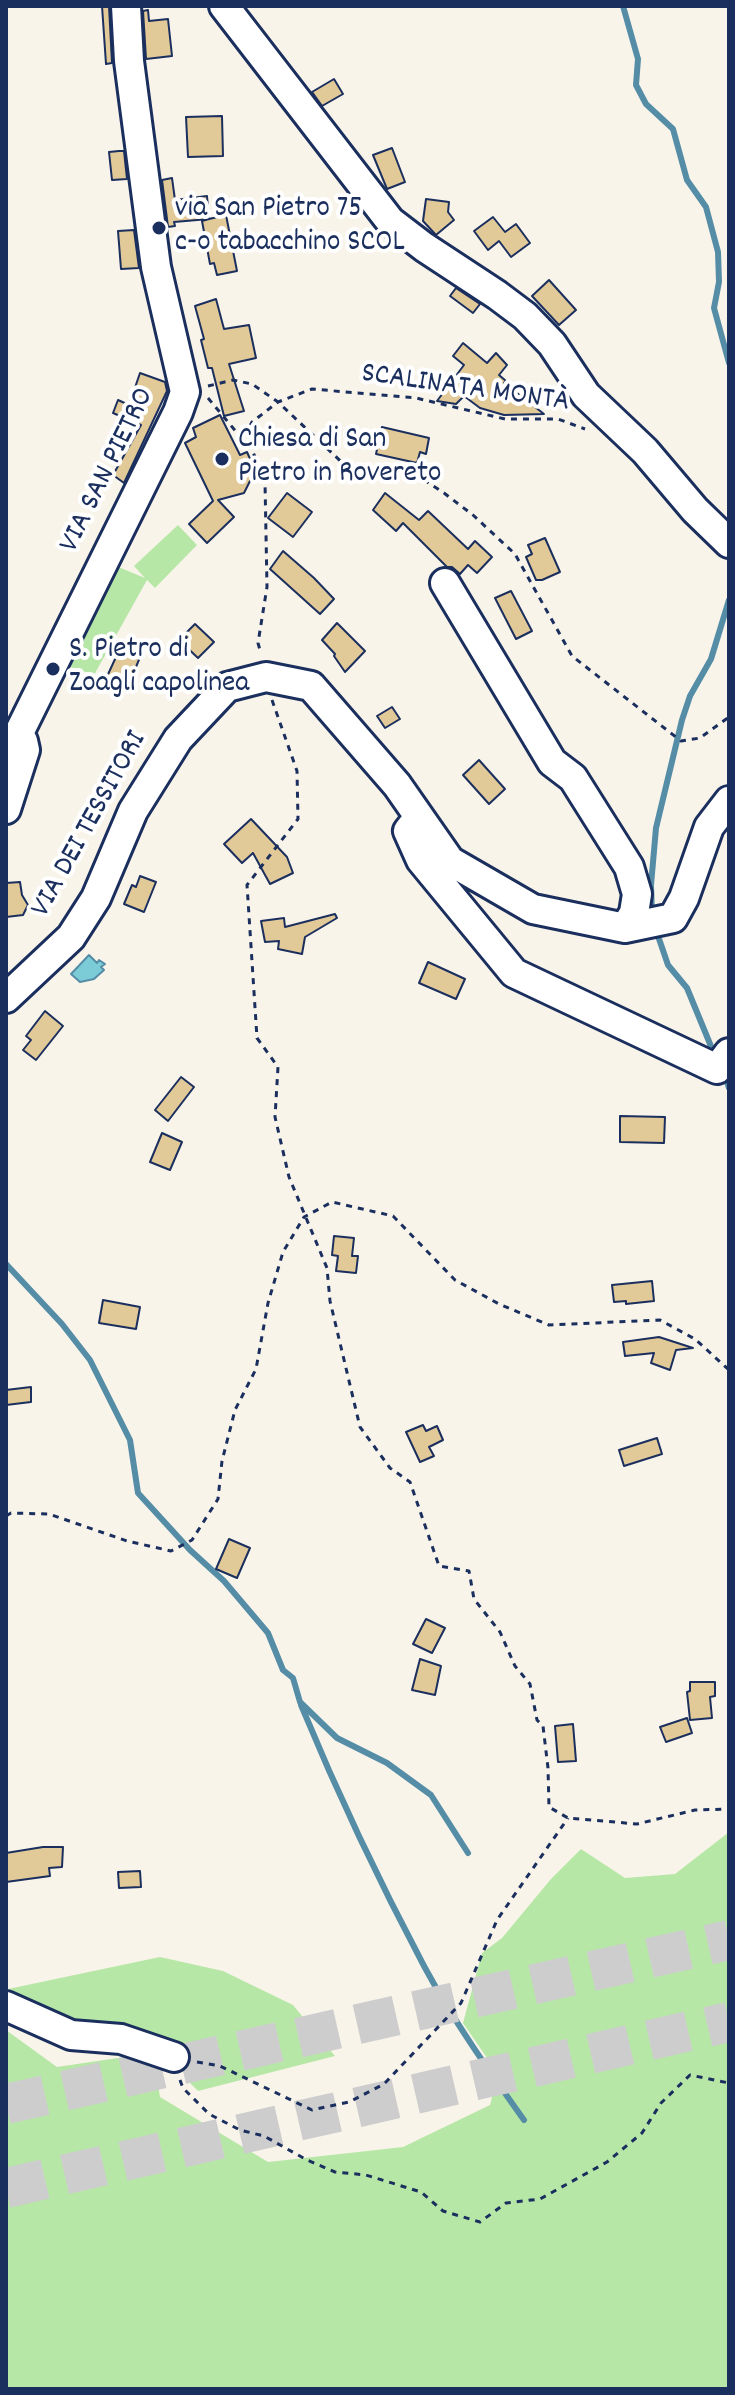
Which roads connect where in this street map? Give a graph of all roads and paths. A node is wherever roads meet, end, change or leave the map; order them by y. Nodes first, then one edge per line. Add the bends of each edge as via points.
1 (126, 6) edge
2 (224, 6) edge
3 (185, 392) junction
4 (278, 402) junction
5 (597, 433) dead end
6 (243, 439) junction
7 (729, 543) edge
8 (445, 583) dead end
9 (266, 677) junction
10 (729, 717) edge
11 (20, 728) junction
12 (6, 759) edge
13 (729, 801) edge
14 (419, 817) junction
15 (9, 820) edge
16 (625, 928) junction
17 (6, 998) edge
18 (729, 1053) edge
19 (304, 1217) junction
20 (729, 1370) edge
21 (6, 1516) edge
22 (729, 1809) edge
23 (568, 1818) junction
24 (6, 2006) edge
25 (174, 2057) junction
26 (729, 2083) edge

1 - 3 street, VIA SAN PIETRO via 156,267
2 - 7 street via 390,221 525,316 552,344 586,395
3 - 4 path via 247,381
3 - 6 path via 208,398
3 - 11 street, VIA SAN PIETRO
4 - 5 path, SCALINATA MONTÀ via 312,389 416,398 505,419 558,419
4 - 6 path via 252,422
4 - 10 path via 350,470 410,471 473,515 515,554 572,656 681,741 700,738
6 - 9 path via 265,482 267,587 258,643
8 - 16 street via 552,762 573,778 629,867 637,894
9 - 14 street, VIA DEI TESSITORI via 311,686
9 - 17 street, VIA DEI TESSITORI via 227,687 178,739 133,811 96,898 71,937
9 - 19 path via 297,771 298,819 247,885 257,1038 278,1067 275,1117
11 - 12 street, VIA SAN PIETRO
11 - 15 street via 25,750
13 - 16 street, VIA DEI TESSITORI via 709,827 673,918
14 - 16 street, VIA DEI TESSITORI via 450,861 533,909
14 - 18 street via 408,831 421,860 514,973 717,1069
19 - 20 path via 332,1202 393,1216 455,1280 499,1304 549,1325 660,1320 695,1339
19 - 21 path via 283,1252 256,1369 235,1410 218,1499 192,1540 171,1551 49,1514
19 - 23 path via 327,1268 360,1427 390,1468 410,1482 439,1566 469,1571 474,1599 530,1684 543,1726 549,1807
22 - 23 path via 695,1810 637,1824
23 - 25 path via 497,1920 461,2003 384,2084 349,2102 312,2110 220,2066
24 - 25 street via 71,2035 121,2039
25 - 26 path via 183,2088 209,2114 335,2172 366,2175 421,2192 443,2211 480,2222 506,2203 540,2199 607,2162 642,2133 661,2103 690,2075

